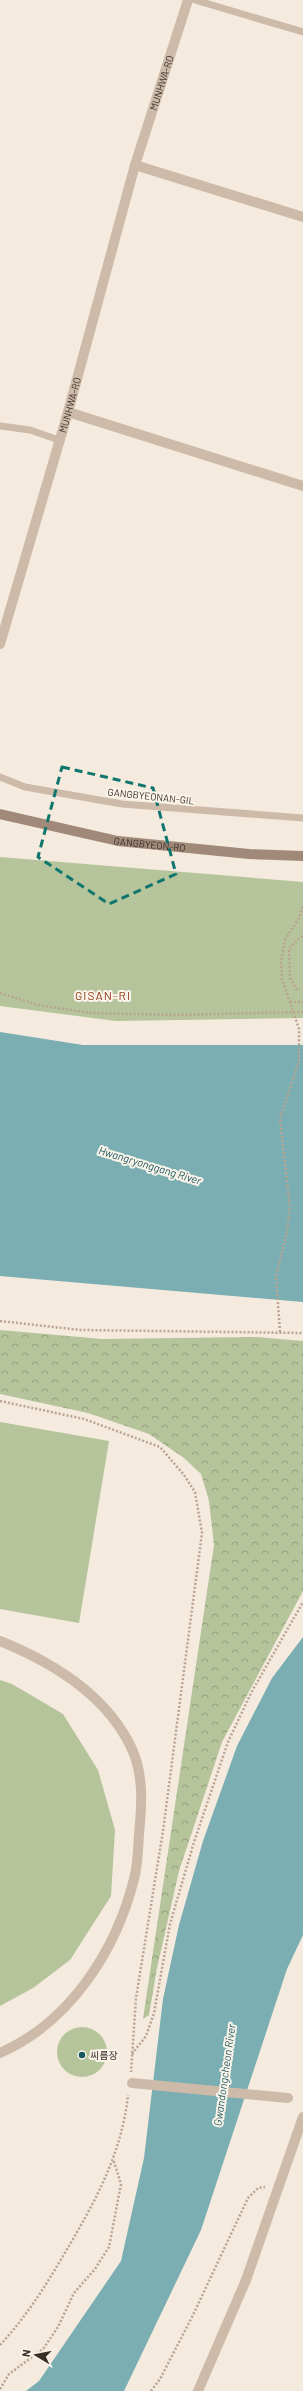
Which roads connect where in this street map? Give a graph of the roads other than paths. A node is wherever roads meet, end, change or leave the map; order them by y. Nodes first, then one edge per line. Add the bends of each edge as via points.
1 (188, 0) edge
2 (195, 0) edge
3 (303, 32) edge
4 (136, 166) junction
5 (303, 217) edge
6 (68, 412) junction
7 (0, 426) edge
8 (59, 440) junction
9 (303, 486) edge
10 (0, 644) edge
11 (0, 777) edge
12 (0, 814) edge
13 (303, 818) edge
14 (303, 856) edge
15 (0, 1641) edge
16 (0, 2053) edge
17 (132, 2083) dead end
18 (288, 2098) dead end
19 (303, 2117) edge
20 (198, 2391) edge

1 - 4 street, MUNHWA-RO
2 - 3 lane
4 - 5 street
4 - 6 street, MUNHWA-RO
6 - 8 street, MUNHWA-RO
6 - 9 street
7 - 8 lane via 30,430
8 - 10 street, MUNHWA-RO
11 - 13 lane, GANGBYEONAN-GIL via 25,787 122,804
12 - 14 main road, GANGBYEON-RO via 118,841 249,854
15 - 16 street via 36,1658 80,1684 118,1725 132,1748 141,1776 142,1811 135,1877 116,1932 96,1970 72,1999 49,2021 35,2033
17 - 18 street
19 - 20 street via 246,2280

